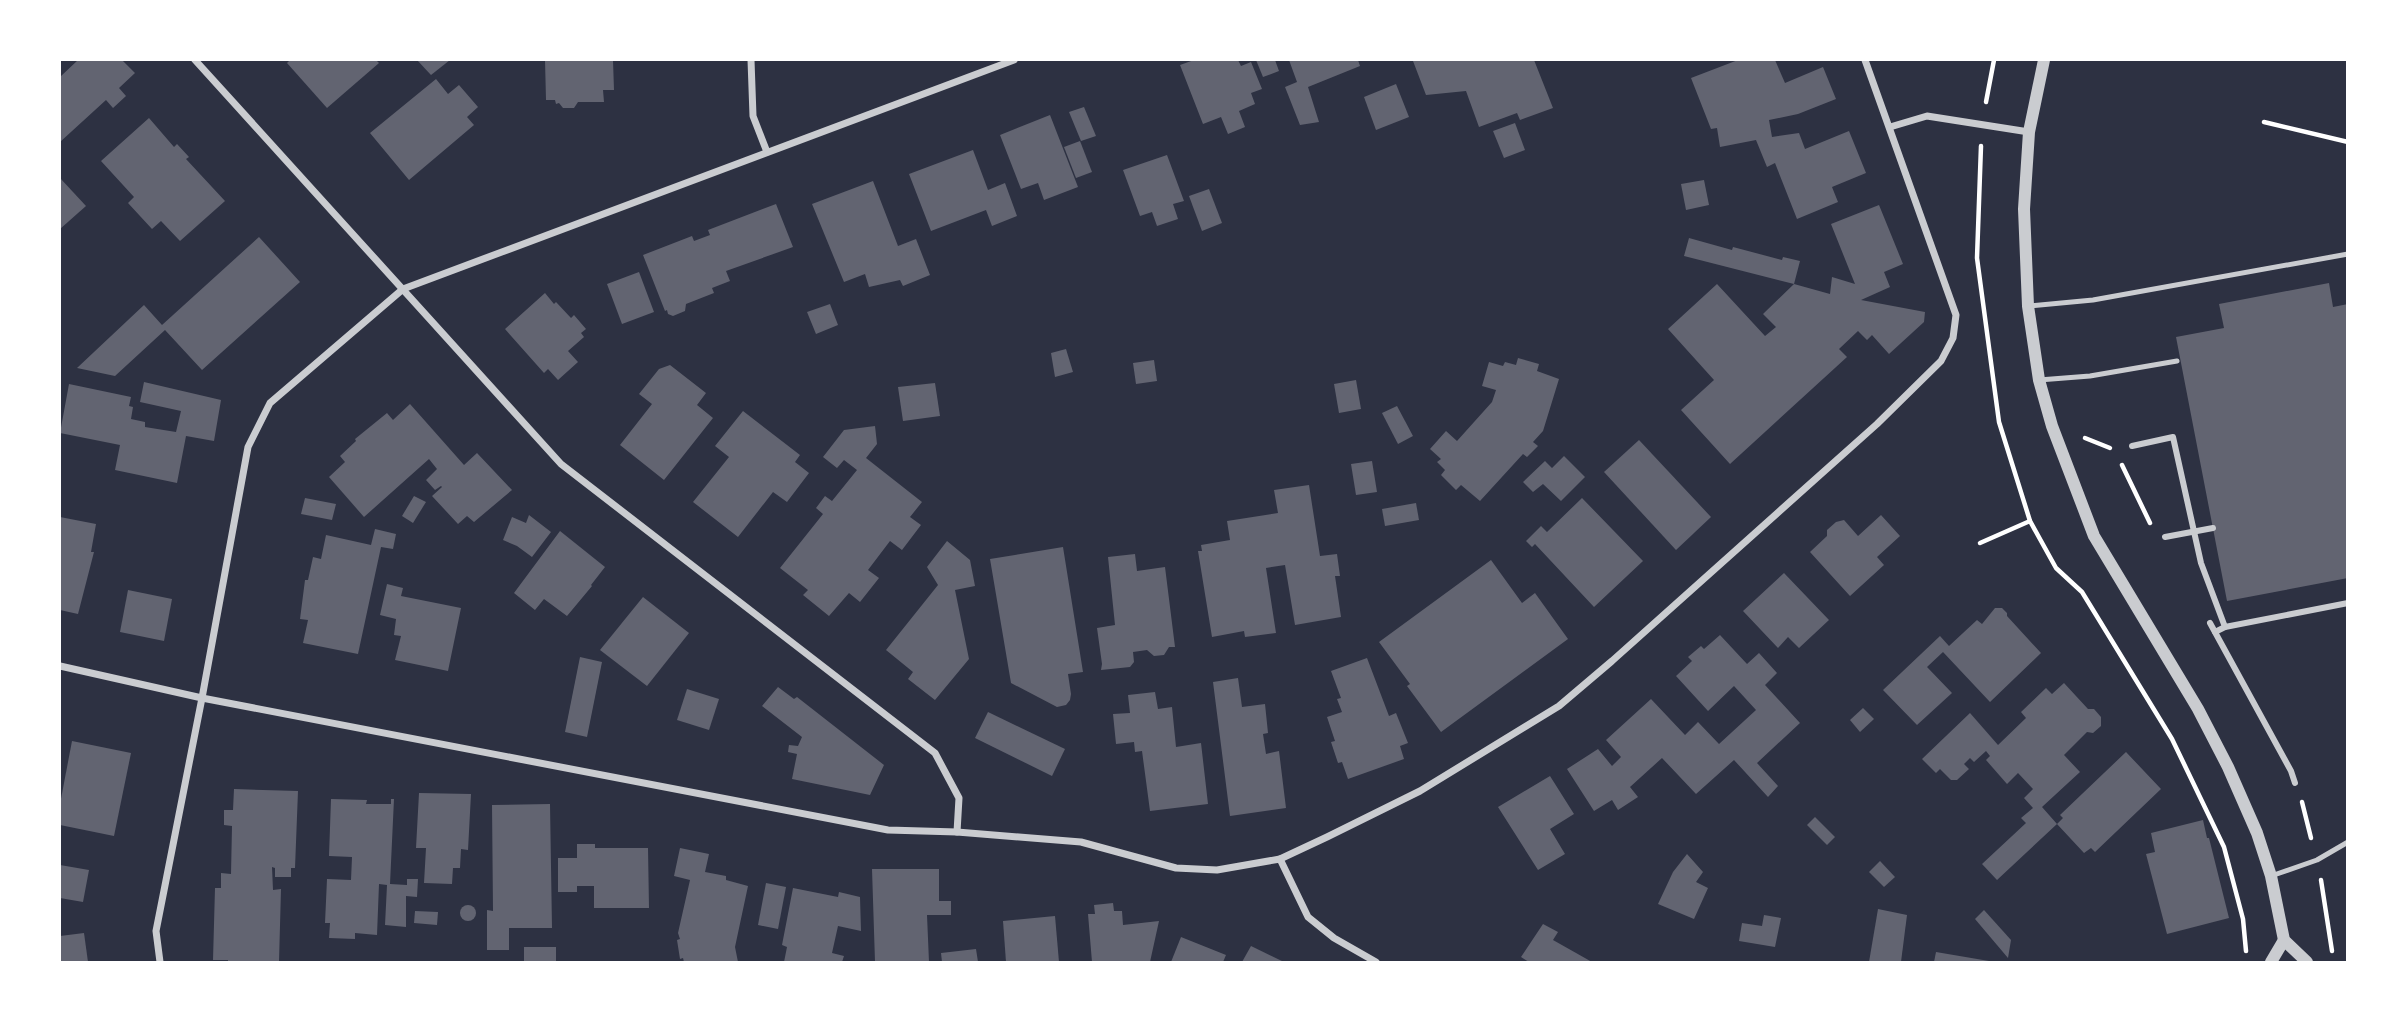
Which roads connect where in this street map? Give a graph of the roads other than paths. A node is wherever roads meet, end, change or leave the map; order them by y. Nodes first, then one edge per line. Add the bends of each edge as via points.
1 (195, 60) edge
2 (751, 60) edge
3 (1014, 60) edge
4 (1865, 60) edge
5 (2044, 60) edge
6 (1890, 127) junction
7 (2029, 132) junction
8 (766, 152) junction
9 (2347, 254) edge
10 (403, 289) junction
11 (2028, 306) junction
12 (2177, 360) dead end
13 (2039, 380) junction
14 (2132, 446) dead end
15 (2213, 528) dead end
16 (2194, 531) junction
17 (2165, 537) dead end
18 (2347, 603) edge
19 (2210, 623) dead end
20 (2225, 627) junction
21 (2215, 632) junction
22 (60, 666) edge
23 (202, 698) junction
24 (2295, 783) road end
25 (957, 832) junction
26 (2347, 842) edge
27 (1280, 859) junction
28 (2271, 876) junction
29 (2284, 940) junction
30 (160, 962) edge
31 (1376, 962) edge
32 (2271, 962) edge
33 (2307, 962) edge

1 - 10 street
2 - 8 street via 753,117
3 - 8 street
4 - 6 street
5 - 7 street
6 - 7 street via 1927,116
6 - 27 street via 1956,315 1953,338 1941,361 1877,424 1559,706 1420,791
7 - 11 street via 2024,209
8 - 10 street
9 - 11 lane via 2093,300
10 - 23 street via 270,403 248,447
10 - 25 street via 561,464 935,753 959,798
11 - 13 street
12 - 13 lane
13 - 28 street via 2094,536 2228,767
14 - 16 street via 2173,437
15 - 16 street
16 - 17 street
16 - 20 street
18 - 20 street
19 - 21 street
20 - 21 street
21 - 24 street
22 - 23 street
23 - 25 street via 888,830
23 - 30 street via 156,931
25 - 27 street via 1081,842 1176,868 1217,870
26 - 28 lane via 2317,860
27 - 31 street via 1308,917
28 - 29 street
29 - 32 street
29 - 33 street

